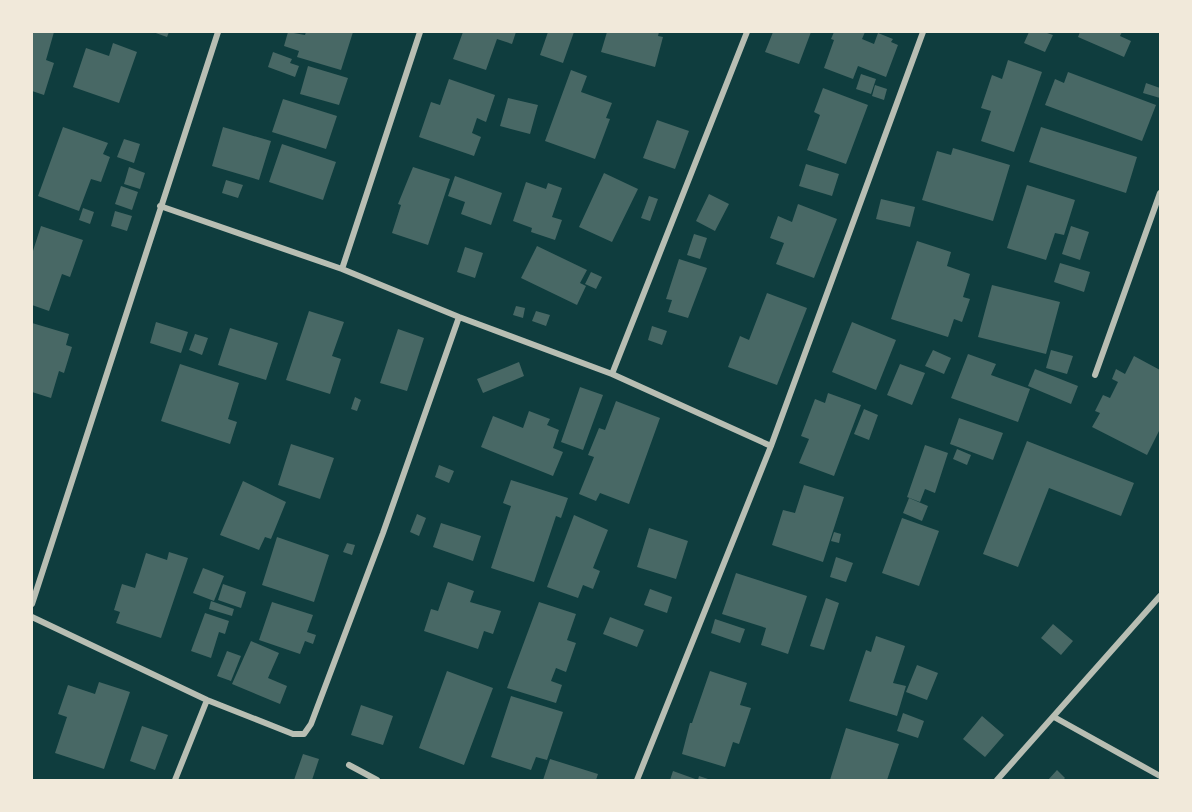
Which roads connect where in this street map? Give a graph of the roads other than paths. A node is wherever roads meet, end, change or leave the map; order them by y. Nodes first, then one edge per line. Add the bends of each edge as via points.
1 (218, 32) edge
2 (420, 32) edge
3 (747, 32) edge
4 (923, 32) edge
5 (1161, 193) edge
6 (160, 206) junction
7 (342, 268) junction
8 (459, 317) junction
9 (612, 374) junction
10 (1095, 375) dead end
11 (771, 446) junction
12 (1161, 596) edge
13 (32, 604) edge
14 (32, 618) edge
15 (207, 700) junction
16 (1054, 717) junction
17 (349, 765) dead end
18 (1161, 776) edge
19 (175, 780) edge
20 (376, 780) edge
21 (637, 780) edge
22 (997, 780) edge

1 - 6 street
2 - 7 street
3 - 9 street
4 - 11 street
5 - 10 street
6 - 7 street
6 - 13 street
7 - 8 street
8 - 9 street
8 - 15 street via 311,724 303,734 294,734
9 - 11 street
11 - 21 street
12 - 16 street
14 - 15 street
15 - 19 street
16 - 18 street
16 - 22 street
17 - 20 street

